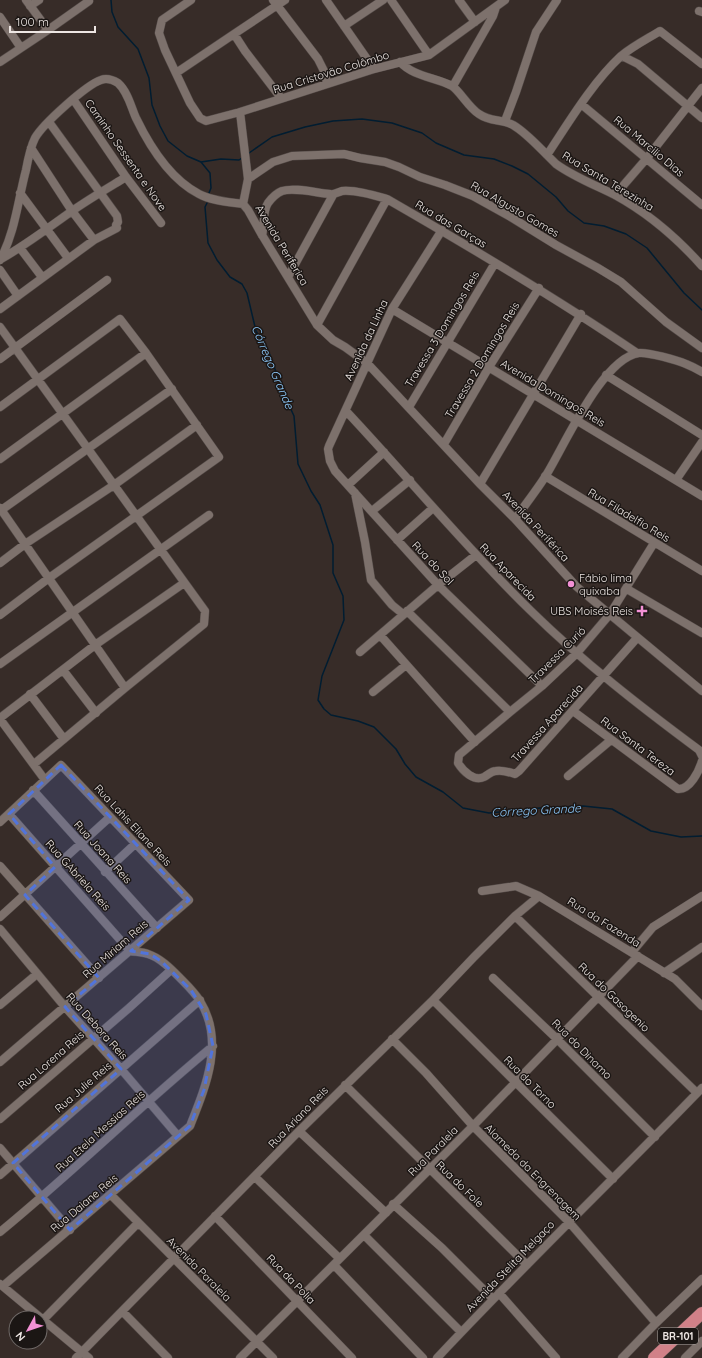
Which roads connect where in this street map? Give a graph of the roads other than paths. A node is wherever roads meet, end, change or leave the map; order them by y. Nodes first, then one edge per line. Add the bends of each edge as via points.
1 (39, 0) edge
2 (191, 0) edge
3 (285, 0) edge
4 (326, 0) edge
5 (383, 0) edge
6 (392, 0) edge
7 (459, 0) edge
8 (505, 0) edge
9 (557, 0) edge
10 (89, 1) edge
11 (28, 3) edge
12 (276, 3) edge
13 (496, 6) junction
14 (0, 17) edge
15 (475, 22) junction
16 (344, 26) junction
17 (48, 30) junction
18 (234, 34) junction
19 (21, 48) junction
20 (429, 55) junction
21 (622, 56) junction
22 (0, 62) edge
23 (400, 62) junction
24 (702, 64) edge
25 (374, 69) junction
26 (176, 73) junction
27 (327, 83) junction
28 (453, 86) junction
29 (702, 88) edge
30 (281, 98) junction
31 (73, 99) junction
32 (581, 104) junction
33 (688, 106) junction
34 (240, 112) junction
35 (702, 118) edge
36 (505, 121) junction
37 (49, 122) junction
38 (31, 148) junction
39 (547, 155) junction
40 (647, 158) junction
41 (126, 177) junction
42 (248, 179) junction
43 (20, 192) junction
44 (100, 193) junction
45 (333, 195) junction
46 (615, 195) junction
47 (387, 199) junction
48 (243, 204) junction
49 (702, 204) edge
50 (72, 211) junction
51 (161, 223) dead end
52 (47, 230) junction
53 (442, 230) junction
54 (262, 236) junction
55 (94, 240) junction
56 (20, 248) junction
57 (68, 258) junction
58 (0, 260) edge
59 (495, 263) junction
60 (702, 266) edge
61 (0, 270) edge
62 (42, 277) junction
63 (288, 277) junction
64 (107, 280) dead end
65 (538, 288) junction
66 (18, 296) junction
67 (0, 309) edge
68 (392, 309) junction
69 (581, 314) junction
70 (317, 325) junction
71 (0, 327) edge
72 (447, 342) junction
73 (16, 348) junction
74 (702, 348) edge
75 (146, 352) junction
76 (637, 353) junction
77 (0, 359) edge
78 (367, 363) junction
79 (489, 367) junction
80 (702, 372) edge
81 (606, 376) junction
82 (38, 380) junction
83 (172, 389) junction
84 (534, 394) junction
85 (409, 406) junction
86 (0, 407) edge
87 (346, 411) junction
88 (62, 414) junction
89 (577, 420) junction
90 (197, 425) junction
91 (702, 435) edge
92 (331, 442) joint
93 (702, 442) edge
94 (444, 444) junction
95 (87, 448) junction
96 (384, 452) junction
97 (0, 459) edge
98 (545, 476) junction
99 (410, 480) junction
100 (676, 480) junction
101 (480, 484) junction
102 (114, 485) junction
103 (348, 485) junction
104 (355, 493) junction
105 (702, 496) edge
106 (434, 508) junction
107 (0, 510) edge
108 (372, 511) junction
109 (209, 515) dead end
110 (136, 517) junction
111 (515, 519) junction
112 (397, 540) junction
113 (25, 544) junction
114 (654, 544) junction
115 (160, 549) junction
116 (476, 555) junction
117 (0, 563) edge
118 (701, 569) edge
119 (49, 578) junction
120 (184, 583) junction
121 (438, 585) junction
122 (627, 589) junction
123 (72, 612) junction
124 (405, 612) junction
125 (610, 614) junction
126 (0, 615) edge
127 (702, 633) edge
128 (380, 635) junction
129 (637, 638) junction
130 (95, 645) junction
131 (360, 652) dead end
132 (577, 653) junction
133 (0, 664) edge
134 (406, 665) junction
135 (63, 670) junction
136 (604, 677) junction
137 (542, 686) junction
138 (125, 688) junction
139 (702, 691) edge
140 (373, 692) dead end
141 (30, 694) junction
142 (573, 711) junction
143 (510, 712) junction
144 (96, 713) junction
145 (0, 718) edge
146 (64, 739) junction
147 (611, 740) junction
148 (473, 744) junction
149 (702, 756) edge
150 (702, 761) edge
151 (34, 764) junction
152 (568, 776) dead end
153 (45, 780) junction
154 (32, 790) junction
155 (9, 814) junction
156 (110, 817) junction
157 (0, 822) edge
158 (80, 844) junction
159 (135, 844) junction
160 (0, 866) edge
161 (56, 867) junction
162 (105, 872) junction
163 (482, 891) dead end
164 (25, 895) junction
165 (539, 896) junction
166 (702, 896) edge
167 (189, 900) joint
168 (515, 916) junction
169 (0, 918) edge
170 (157, 928) junction
171 (0, 929) edge
172 (702, 947) edge
173 (130, 951) junction
174 (635, 954) junction
175 (171, 970) junction
176 (664, 973) junction
177 (37, 974) junction
178 (98, 978) junction
179 (493, 978) dead end
180 (598, 996) junction
181 (200, 1000) junction
182 (433, 1000) junction
183 (1, 1001) edge
184 (702, 1006) edge
185 (65, 1007) junction
186 (93, 1038) junction
187 (392, 1039) junction
188 (557, 1039) junction
189 (213, 1046) junction
190 (0, 1062) edge
191 (121, 1069) junction
192 (515, 1083) junction
193 (345, 1085) junction
194 (700, 1091) edge
195 (149, 1102) junction
196 (0, 1119) edge
197 (473, 1126) junction
198 (299, 1131) junction
199 (178, 1136) junction
200 (655, 1137) junction
201 (0, 1148) edge
202 (13, 1164) junction
203 (430, 1169) junction
204 (0, 1175) edge
205 (255, 1177) junction
206 (613, 1179) junction
207 (111, 1195) junction
208 (42, 1197) junction
209 (393, 1204) junction
210 (386, 1213) junction
211 (215, 1216) junction
212 (569, 1222) junction
213 (138, 1223) junction
214 (70, 1230) junction
215 (0, 1232) edge
216 (364, 1235) junction
217 (173, 1258) junction
218 (337, 1261) junction
219 (526, 1265) junction
220 (702, 1279) edge
221 (2, 1285) edge
222 (496, 1296) junction
223 (297, 1301) junction
224 (32, 1310) edge
225 (122, 1311) junction
226 (702, 1313) edge
227 (48, 1316) edge
228 (656, 1323) junction
229 (48, 1324) edge
230 (461, 1332) junction
231 (702, 1341) edge
232 (256, 1342) junction
233 (79, 1355) edge
234 (90, 1358) edge
235 (168, 1358) edge
236 (240, 1358) edge
237 (272, 1358) edge
238 (352, 1358) edge
239 (423, 1358) edge
240 (437, 1358) edge
241 (556, 1358) edge
242 (622, 1358) edge
243 (654, 1358) edge
244 (685, 1358) edge

1 - 11 street
2 - 26 street, Rua Cristovão Colômbo via 162,20 159,30 162,44
3 - 12 street
4 - 16 street
5 - 16 street
6 - 20 street
7 - 15 street
8 - 13 street, Rua Cristovão Colômbo
9 - 36 street via 536,32
10 - 17 street
11 - 17 street
12 - 18 street
12 - 27 street via 318,59
13 - 15 street, Rua Cristovão Colômbo
13 - 28 street via 493,16
14 - 19 street
15 - 20 street, Rua Cristovão Colômbo
16 - 25 street
17 - 19 street
18 - 26 street
18 - 30 street
19 - 22 street
20 - 23 street, Rua Cristovão Colômbo
21 - 24 street via 660,32
21 - 32 street
21 - 33 street via 638,64
23 - 25 street, Rua Cristovão Colômbo
23 - 28 street via 414,73
25 - 27 street, Rua Cristovão Colômbo
26 - 34 street, Rua Cristovão Colômbo via 200,118 206,121
27 - 30 street, Rua Cristovão Colômbo
28 - 36 street, Rua Santa Terezinha via 480,115 488,119
29 - 33 street
30 - 34 street, Rua Cristovão Colômbo
31 - 37 street, Avenida Periferica
31 - 41 street, Caminho Sessenta e Nove
31 - 48 street, Avenida Periferica via 94,83 102,80 117,82 123,88 158,156 180,180 205,197
32 - 39 street
32 - 40 street, Rua Marcilio Dias
33 - 35 street
33 - 40 street
34 - 42 street
36 - 39 street, Rua Santa Terezinha via 518,128
37 - 38 street, Avenida Periferica via 42,128
37 - 44 street
38 - 43 street, Avenida Periferica
38 - 50 street
39 - 46 street, Rua Santa Terezinha via 575,176
40 - 46 street
40 - 49 street, Rua Marcilio Dias
41 - 44 street
41 - 51 street, Caminho Sessenta e Nove
42 - 48 street
42 - 74 street, Rua Algusto Gomes via 273,162 292,156 344,154 399,167 473,196 598,268 621,282 666,322
43 - 52 street
43 - 58 street, Avenida Periferica via 7,244
44 - 50 street
44 - 55 street via 117,216 118,222 117,228
45 - 47 street, Rua das Garças via 341,191 356,192
45 - 54 street, Rua das Garças via 281,191 266,206
45 - 63 street
46 - 60 street, Rua Santa Terezinha via 671,234
47 - 53 street, Rua das Garças
47 - 70 street
48 - 54 street, Avenida Periferica
50 - 52 street
50 - 55 street
52 - 56 street
52 - 57 street
53 - 59 street, Rua das Garças
53 - 68 street, Avenida da Linha
54 - 63 street, Avenida Periferica
55 - 57 street
56 - 58 street
56 - 62 street
57 - 62 street
59 - 65 street, Rua das Garças
59 - 72 street, Travessa 3 Domingos Reis
61 - 66 street
62 - 66 street
63 - 70 street, Avenida Periferica
64 - 73 street
65 - 69 street, Rua das Garças
65 - 79 street, Travessa 2 Domingos Reis
66 - 67 street
68 - 72 street, Avenida Domingos Reis
68 - 78 street, Avenida da Linha
69 - 76 street, Rua das Garças
69 - 84 street
70 - 78 street, Avenida Periferica via 328,336
71 - 73 street
72 - 79 street, Avenida Domingos Reis
72 - 85 street, Travessa 3 Domingos Reis
73 - 77 street
73 - 82 street
75 - 82 street via 120,319
75 - 83 street
75 - 88 street
76 - 80 street via 686,364
76 - 81 street via 613,368
78 - 85 street, Avenida Periférica
78 - 87 street, Avenida da Linha
79 - 84 street, Avenida Domingos Reis
79 - 94 street, Travessa 2 Domingos Reis
81 - 89 street
81 - 91 street
82 - 86 street
82 - 88 street
83 - 90 street
83 - 95 street
84 - 89 street, Avenida Domingos Reis
84 - 101 street
85 - 94 street, Avenida Periférica
87 - 92 street, Avenida da Linha
87 - 96 street, Rua Aparecida
88 - 95 street
88 - 97 street
89 - 98 street
89 - 100 street, Avenida Domingos Reis
90 - 102 street
90 - 110 street via 219,457
92 - 103 street, Rua do Sol via 328,449 330,461
93 - 100 street
94 - 101 street, Avenida Periférica
95 - 102 street
95 - 107 street
96 - 99 street, Rua Aparecida
96 - 103 street
98 - 111 street
98 - 114 street, Rua Filadelfio Reis
99 - 106 street, Rua Aparecida
99 - 108 street
100 - 105 street, Avenida Domingos Reis
101 - 111 street, Avenida Periférica
102 - 110 street
102 - 113 street
103 - 104 street, Rua do Sol
104 - 108 street, Rua do Sol
104 - 124 street via 371,580 392,605
106 - 112 street
106 - 116 street, Rua Aparecida
107 - 113 street
108 - 112 street, Rua do Sol
109 - 115 street
110 - 115 street
110 - 119 street
111 - 125 street, Avenida Periférica via 577,587
112 - 121 street, Rua do Sol
113 - 117 street
113 - 119 street
114 - 118 street, Rua Filadelfio Reis
114 - 122 street, Travessa Curió
115 - 120 street
115 - 123 street
116 - 121 street
116 - 132 street, Rua Aparecida via 531,612
119 - 123 street
119 - 126 street
120 - 130 street
120 - 138 street via 205,611 204,624
121 - 124 street
121 - 137 street, Rua do Sol
122 - 125 street, Travessa Curió
122 - 127 street
123 - 130 street
123 - 133 street
124 - 128 street
124 - 143 street
125 - 129 street, Avenida Periférica
125 - 132 street, Travessa Curió
128 - 131 street
128 - 134 street
129 - 136 street, Travessa Aparecida
129 - 139 street, Avenida Periférica
130 - 135 street
130 - 138 street
132 - 136 street, Rua Aparecida
132 - 137 street, Travessa Curió
134 - 140 street
134 - 148 street
135 - 141 street
135 - 144 street
136 - 142 street, Travessa Aparecida
136 - 149 street, Rua Aparecida via 699,750
137 - 143 street, Travessa Curió
138 - 144 street
141 - 145 street
141 - 146 street
142 - 147 street, Rua Santa Tereza
142 - 148 street, Travessa Aparecida via 515,774 495,771 483,778 471,776 458,763 459,755
143 - 148 street, Travessa Curió
144 - 146 street
145 - 151 street
146 - 151 street
147 - 150 street, Rua Santa Tereza via 678,789 687,786
147 - 152 street
151 - 153 street
153 - 154 street
153 - 156 street, Rua Lahis Eliane Reis via 61,765
154 - 155 street
154 - 158 street, Rua Joana Reis
155 - 157 street
155 - 161 street, Rua GAbriela Reis
156 - 158 street
156 - 159 street, Rua Lahis Eliane Reis
158 - 161 street
158 - 162 street, Rua Joana Reis
159 - 162 street
159 - 167 street, Rua Lahis Eliane Reis
160 - 164 street
161 - 164 street
161 - 173 street, Rua GAbriela Reis
162 - 170 street, Rua Joana Reis
163 - 165 street, Rua da Fazenda via 516,886
164 - 169 street
164 - 178 street
165 - 168 street, Rua Ariano Reis
165 - 174 street, Rua da Fazenda
166 - 174 street, Rua Paralela via 652,927
167 - 170 street, Rua Miriam Reis
168 - 180 street, Rua do Gasogenio
168 - 182 street, Rua Ariano Reis
170 - 173 street, Rua Miriam Reis
171 - 177 street, Rua Debora Reis
172 - 176 street
173 - 175 street via 150,954
173 - 178 street, Rua Miriam Reis
174 - 176 street, Rua da Fazenda
174 - 180 street, Rua Paralela
175 - 181 street
175 - 186 street, Rua Lorena Reis
176 - 184 street, Rua da Fazenda
177 - 183 street
177 - 185 street, Rua Debora Reis
178 - 185 street, Rua Miriam Reis
179 - 188 street, Rua do Dinamo
180 - 188 street, Rua Paralela
180 - 194 street, Rua do Gasogenio
181 - 189 street, Rua Daiane Reis via 212,1032
181 - 191 street, Rua Julie Reis
182 - 187 street, Rua Ariano Reis
182 - 192 street, Rua do Torno
185 - 186 street, Rua Debora Reis
185 - 190 street, Rua Miriam Reis
186 - 191 street, Rua Debora Reis
186 - 196 street, Rua Lorena Reis
187 - 193 street, Rua Ariano Reis
187 - 197 street, Alameda da Engrenagem via 426,1072
188 - 192 street, Rua Paralela
188 - 200 street, Rua do Dinamo
189 - 195 street, Rua Etela Messias Reis
189 - 199 street, Rua Daiane Reis via 204,1090 190,1126
191 - 195 street, Rua Debora Reis
191 - 202 street, Rua Julie Reis
192 - 197 street, Rua Paralela
192 - 206 street, Rua do Torno
193 - 198 street, Rua Ariano Reis
193 - 203 street, Rua do Fole
194 - 200 street, Avenida Stelita Melgaço
195 - 199 street, Rua Debora Reis
195 - 208 street, Rua Etela Messias Reis
197 - 203 street, Rua Paralela
197 - 212 street, Alameda da Engrenagem
198 - 205 street, Rua Ariano Reis
198 - 210 street
199 - 207 street, Rua Daiane Reis
200 - 206 street, Avenida Stelita Melgaço
201 - 202 street
202 - 204 street, Rua Julie Reis
202 - 208 street
203 - 209 street, Rua Paralela
203 - 219 street, Rua do Fole
205 - 211 street, Rua Ariano Reis
205 - 218 street
206 - 212 street, Avenida Stelita Melgaço
207 - 213 street, Avenida Paralela
207 - 214 street, Rua Daiane Reis
208 - 214 street
208 - 215 street, Rua Etela Messias Reis
209 - 210 street, Rua Paralela
209 - 222 street
210 - 216 street, Rua Paralela
211 - 217 street, Rua Ariano Reis
211 - 223 street, Rua da Polia
212 - 219 street, Avenida Stelita Melgaço
212 - 228 street, Alameda da Engrenagem
213 - 217 street, Avenida Paralela
213 - 227 street
214 - 221 street, Rua Daiane Reis
216 - 218 street, Rua Paralela
216 - 230 street
217 - 225 street, Rua Ariano Reis
217 - 232 street, Avenida Paralela
218 - 223 street, Rua Paralela
218 - 239 street
219 - 222 street, Avenida Stelita Melgaço
220 - 228 street
221 - 224 street
222 - 230 street, Avenida Stelita Melgaço
222 - 241 street
223 - 232 street, Rua Paralela
223 - 238 street, Rua da Polia
225 - 233 street, Rua Ariano Reis
225 - 235 street
226 - 243 highway, BR-101
228 - 242 street
229 - 233 street
230 - 240 street, Avenida Stelita Melgaço
231 - 244 street
232 - 236 street, Rua Paralela
232 - 237 street, Avenida Paralela
233 - 234 street

